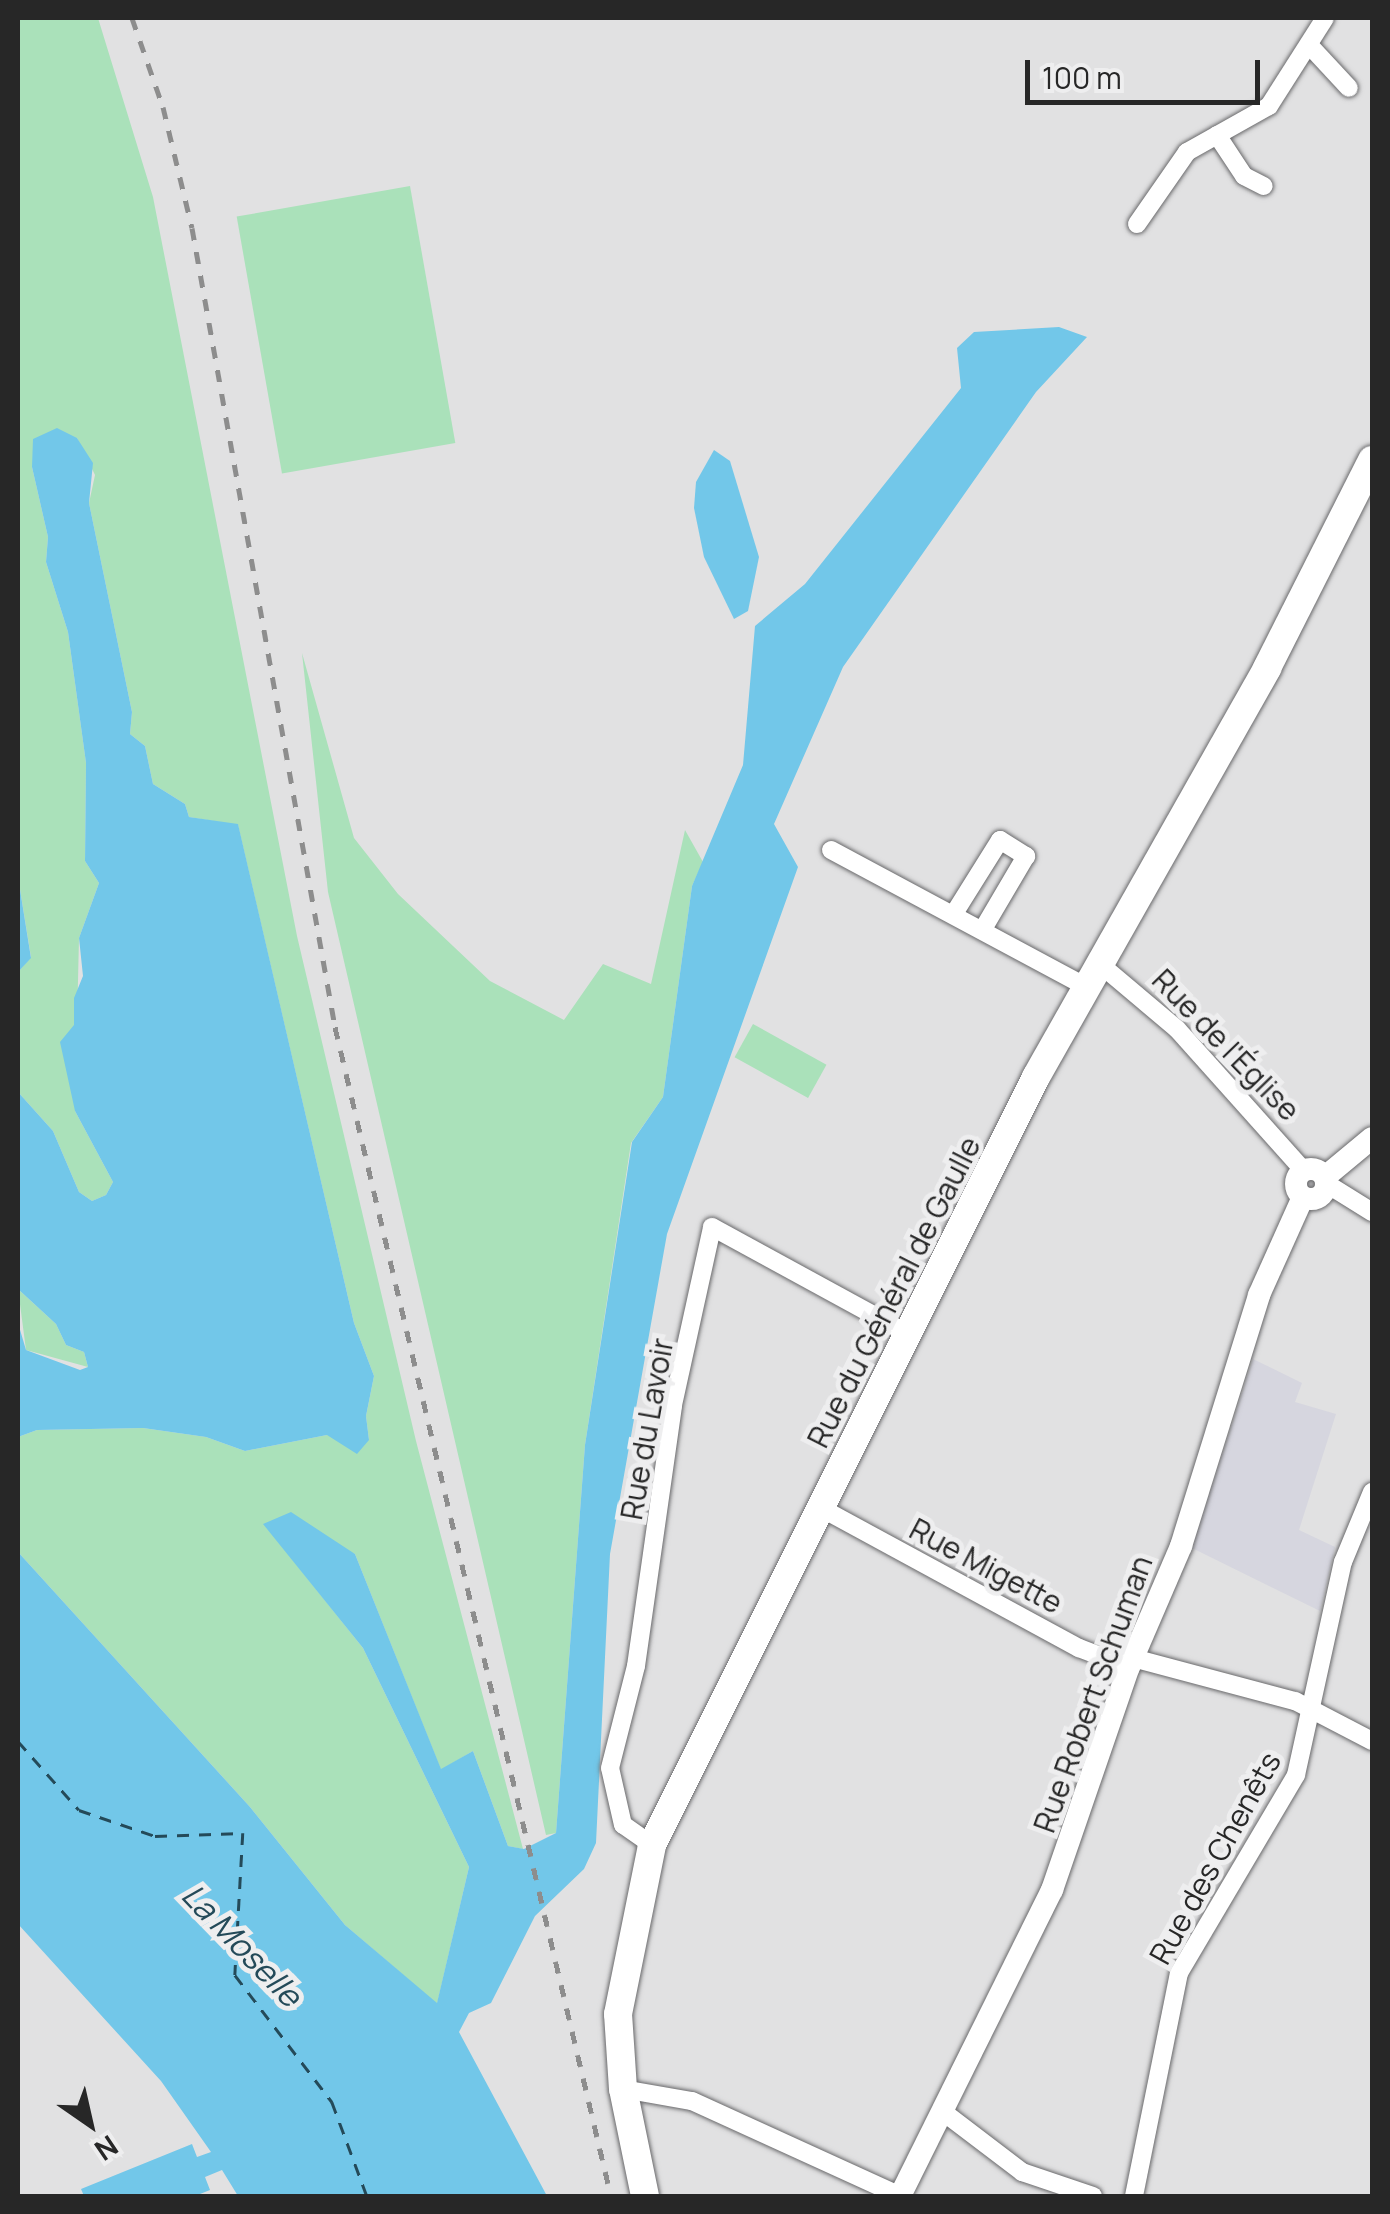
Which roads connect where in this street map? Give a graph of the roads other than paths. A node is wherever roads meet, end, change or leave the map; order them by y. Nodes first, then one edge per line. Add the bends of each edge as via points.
1 (1325, 18) edge
2 (1310, 46) junction
3 (1349, 88) dead end
4 (1217, 136) junction
5 (1264, 186) dead end
6 (1137, 224) dead end
7 (1372, 460) edge
8 (831, 850) dead end
9 (956, 912) junction
10 (984, 929) junction
11 (1096, 977) junction
12 (1372, 1138) edge
13 (1319, 1178) junction
14 (1372, 1212) edge
15 (908, 1334) junction
16 (1372, 1492) edge
17 (819, 1508) junction
18 (1131, 1662) junction
19 (1312, 1711) junction
20 (1372, 1740) edge
21 (652, 1845) junction
22 (623, 2089) junction
23 (942, 2110) junction
24 (646, 2196) edge
25 (900, 2196) edge
26 (1093, 2196) edge
27 (1134, 2196) edge

1 - 2 street
2 - 3 street
2 - 4 street via 1269,106
4 - 5 street via 1244,176
4 - 6 street via 1187,152
7 - 11 main road, Rue du Général de Gaulle via 1267,668
8 - 9 street, Rue de l'Église
9 - 10 street, Rue de l'Église
9 - 10 street via 1000,840 1026,856
10 - 11 street, Rue de l'Église
11 - 13 street, Rue de l'Église via 1177,1029
11 - 15 main road, Rue du Général de Gaulle via 1036,1077
12 - 13 street
13 - 14 street, Rue de l'Église
13 - 18 street, Rue Robert Schuman via 1296,1184 1303,1197 1258,1295 1180,1546
15 - 17 main road, Rue du Général de Gaulle
15 - 21 street, Rue du Lavoir via 712,1227 674,1404 636,1666 610,1768 623,1825
16 - 19 street, Rue des Chenêts via 1344,1562
17 - 18 street, Rue Migette via 1079,1648
17 - 21 main road, Rue du Général de Gaulle
18 - 19 street, Rue Migette via 1245,1685
18 - 23 street, Rue Robert Schuman via 1052,1890
19 - 20 street, Rue Migette
19 - 27 street, Rue des Chenêts via 1296,1775 1180,1973
21 - 22 main road, Rue du Général de Gaulle via 618,2014
22 - 24 main road, Rue du Général de Gaulle
22 - 25 street via 692,2101
23 - 25 street, Rue Robert Schuman
23 - 26 street via 1022,2172

